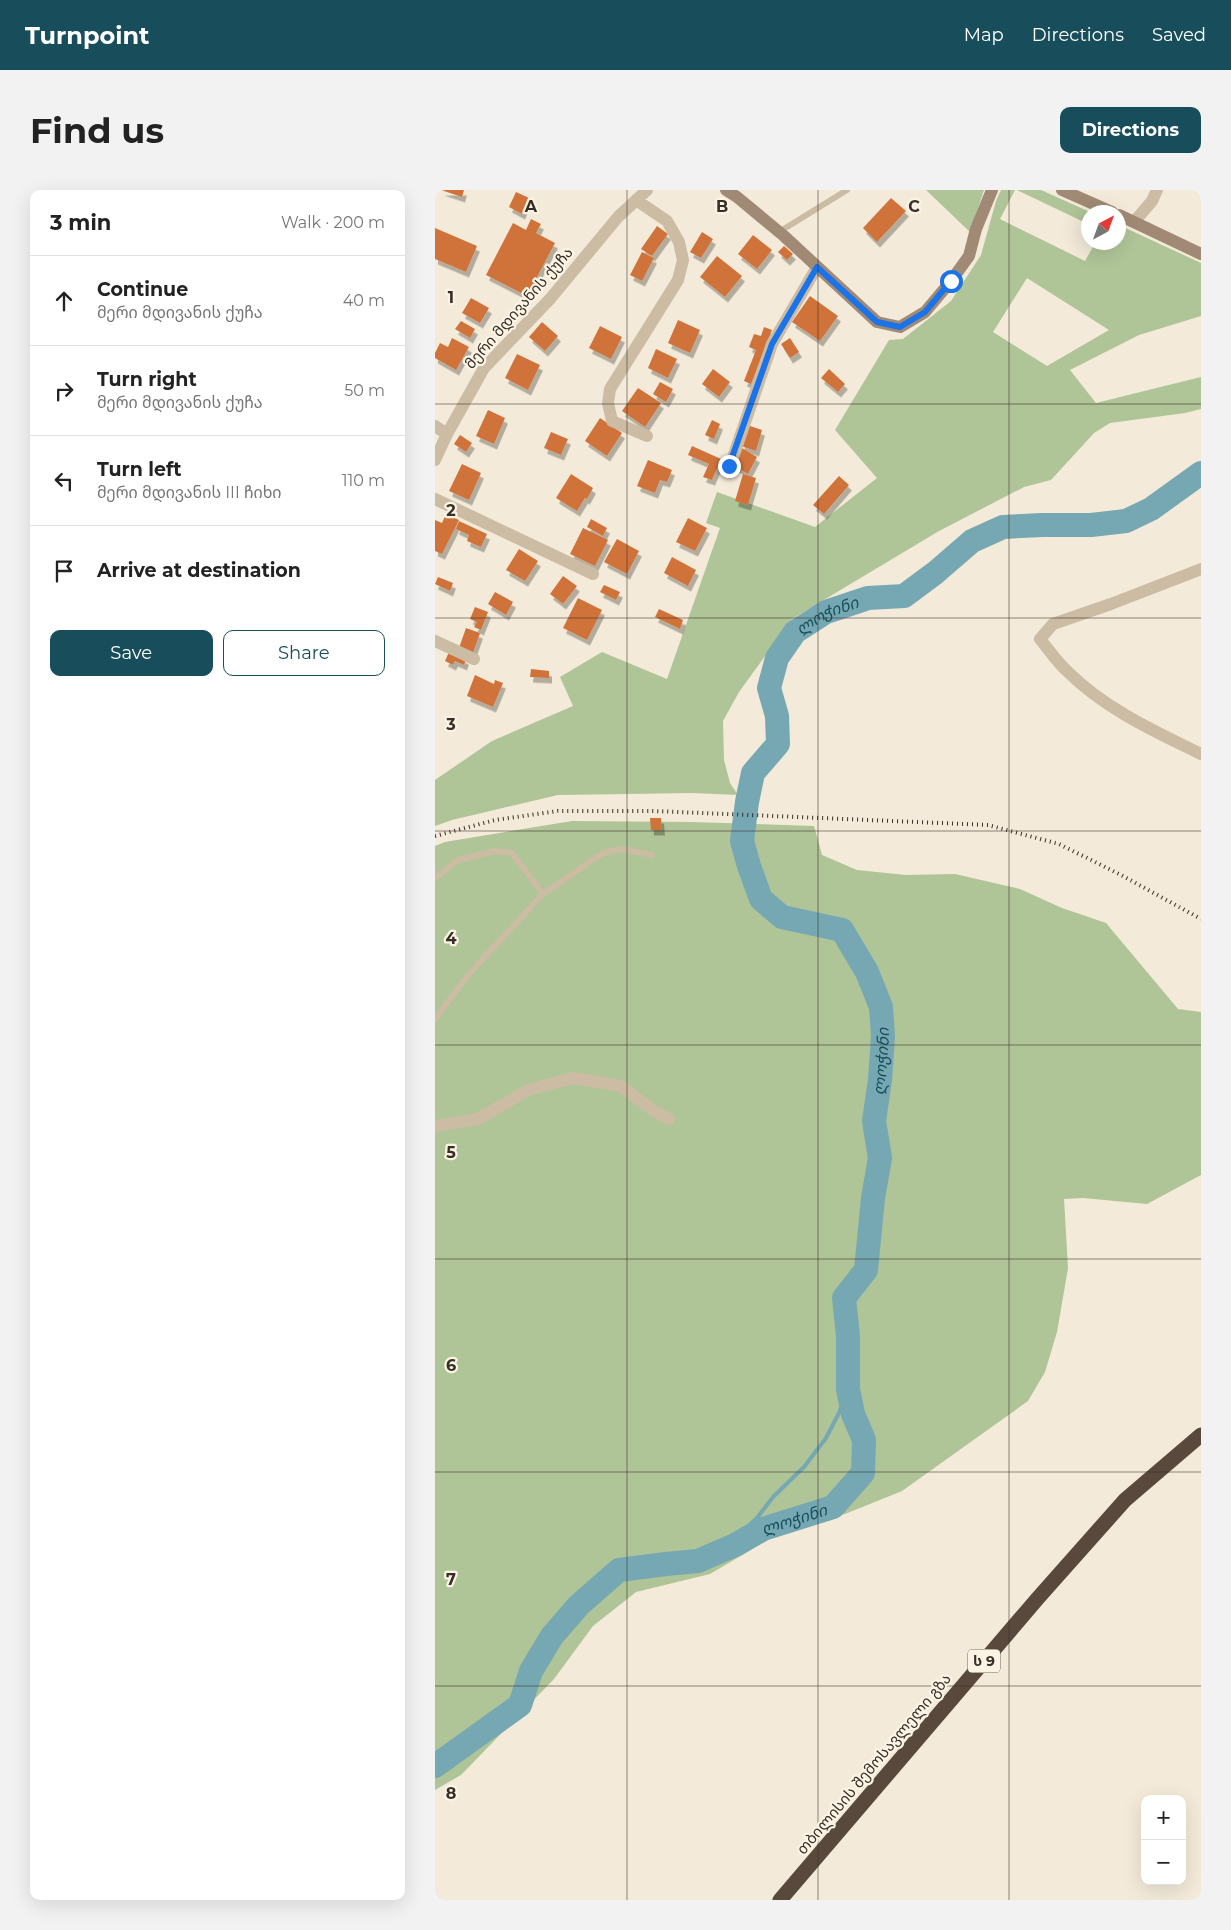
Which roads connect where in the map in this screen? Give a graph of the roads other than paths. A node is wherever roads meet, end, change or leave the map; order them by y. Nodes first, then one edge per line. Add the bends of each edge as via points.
1 (647, 190) edge
2 (726, 190) edge
3 (847, 190) edge
4 (992, 190) edge
5 (1062, 190) edge
6 (1157, 190) edge
7 (636, 200) junction
8 (1096, 205) edge
9 (1126, 218) edge
10 (1134, 222) junction
11 (779, 232) junction
12 (1201, 254) edge
13 (817, 267) junction
14 (435, 426) edge
15 (447, 434) junction
16 (647, 436) dead end
17 (435, 460) edge
18 (729, 466) dead end
19 (435, 499) edge
20 (1201, 569) edge
21 (593, 574) dead end
22 (435, 641) edge
23 (474, 659) dead end
24 (1201, 754) edge
25 (652, 856) dead end
26 (435, 878) edge
27 (543, 894) junction
28 (435, 1019) edge
29 (669, 1119) dead end
30 (435, 1126) edge
31 (1201, 1435) edge
32 (780, 1900) edge

1 - 7 street, მერი მდივანის ქუჩა
2 - 11 street
3 - 11 lane
4 - 13 street via 969,256 925,312 900,327 877,322
5 - 8 street
6 - 10 street
7 - 15 street, მერი მდივანის ქუჩა via 550,299 484,368
7 - 16 street via 667,221 679,242 683,260 678,280 610,389 608,403 612,421
9 - 10 street
10 - 12 street
11 - 13 street
13 - 18 street via 772,344
14 - 15 street
15 - 17 street, მერი მდივანის ქუჩა
19 - 21 street
20 - 24 street via 1053,624 1040,639 1067,672 1105,702 1140,724
22 - 23 street
25 - 27 lane via 621,849 603,853
26 - 27 lane via 458,860 495,851 512,853
27 - 28 lane via 469,974
29 - 30 street via 621,1086 573,1078 528,1090 478,1119
31 - 32 highway, თბილისის შემოსავლელი გზა / ს 9 via 1125,1500

